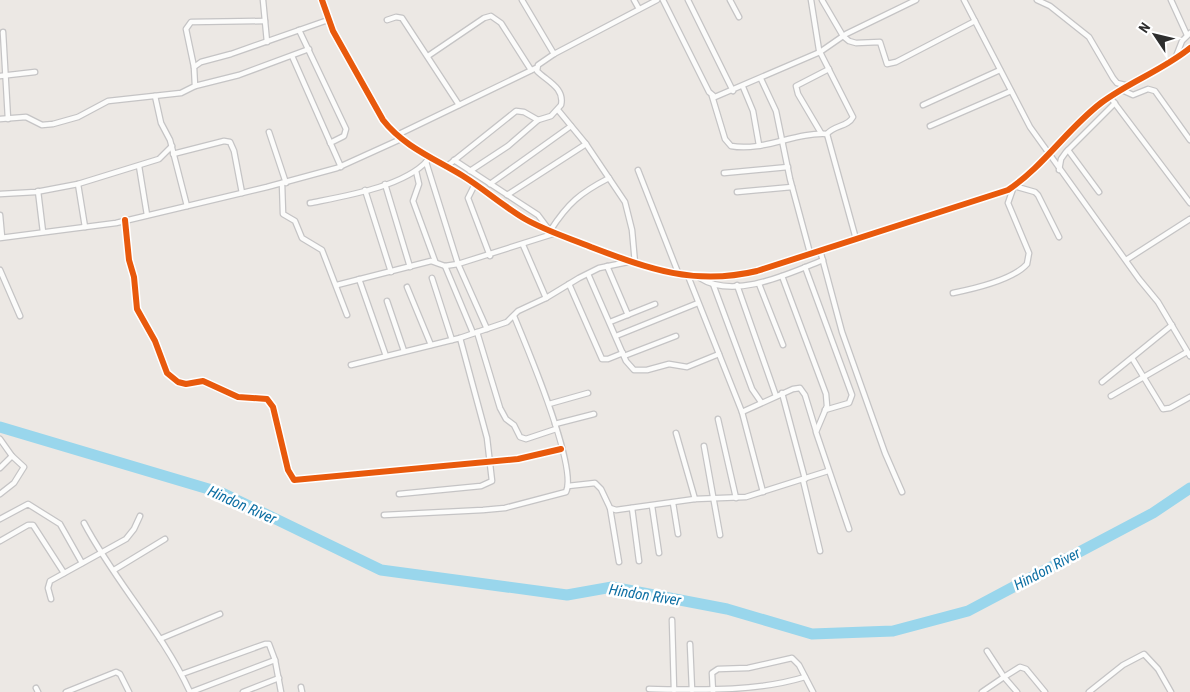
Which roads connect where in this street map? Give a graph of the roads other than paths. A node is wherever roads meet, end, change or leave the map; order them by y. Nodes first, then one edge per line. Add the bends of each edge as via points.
1 (263, 0) edge
2 (322, 0) edge
3 (522, 0) edge
4 (634, 0) edge
5 (657, 0) edge
6 (664, 0) edge
7 (688, 0) edge
8 (730, 0) edge
9 (811, 0) edge
10 (822, 0) edge
11 (916, 0) edge
12 (964, 0) edge
13 (1037, 0) edge
14 (1172, 0) edge
15 (639, 9) junction
16 (739, 17) dead end
17 (328, 20) junction
18 (387, 20) dead end
19 (265, 21) junction
20 (975, 21) junction
21 (299, 30) junction
22 (3, 32) dead end
23 (1189, 34) edge
24 (843, 36) junction
25 (267, 42) junction
26 (1190, 48) edge
27 (309, 49) junction
28 (820, 52) junction
29 (554, 54) junction
30 (292, 56) junction
31 (428, 56) junction
32 (1176, 59) junction
33 (194, 67) junction
34 (536, 68) junction
35 (829, 69) junction
36 (531, 70) junction
37 (1000, 70) junction
38 (35, 72) dead end
39 (3, 76) edge
40 (761, 78) junction
41 (194, 86) junction
42 (1129, 86) junction
43 (743, 87) junction
44 (1122, 90) junction
45 (733, 91) junction
46 (1011, 91) junction
47 (155, 96) junction
48 (712, 96) junction
49 (1110, 97) junction
50 (1115, 103) junction
51 (459, 105) junction
52 (923, 105) dead end
53 (558, 110) junction
54 (8, 119) junction
55 (0, 120) edge
56 (538, 120) junction
57 (571, 126) junction
58 (930, 126) dead end
59 (269, 132) dead end
60 (824, 133) junction
61 (399, 137) junction
62 (1190, 140) edge
63 (782, 142) junction
64 (330, 143) junction
65 (586, 144) junction
66 (759, 145) junction
67 (172, 146) junction
68 (1068, 150) junction
69 (174, 154) junction
70 (1048, 155) junction
71 (428, 160) junction
72 (454, 160) junction
73 (139, 166) junction
74 (342, 166) junction
75 (446, 167) junction
76 (788, 167) junction
77 (638, 170) dead end
78 (1059, 170) junction
79 (416, 171) junction
80 (470, 171) junction
81 (724, 173) dead end
82 (609, 178) junction
83 (284, 183) junction
84 (78, 184) junction
85 (385, 184) junction
86 (475, 184) junction
87 (490, 184) junction
88 (1014, 186) junction
89 (792, 187) junction
90 (365, 190) junction
91 (38, 192) junction
92 (737, 192) dead end
93 (1099, 192) dead end
94 (242, 193) junction
95 (0, 194) edge
96 (507, 195) junction
97 (310, 203) dead end
98 (1190, 203) edge
99 (187, 206) junction
100 (0, 215) edge
101 (147, 216) junction
102 (1190, 219) edge
103 (125, 220) junction
104 (85, 227) junction
105 (550, 231) junction
106 (43, 232) junction
107 (556, 233) junction
108 (1059, 237) dead end
109 (1, 238) edge
110 (856, 239) junction
111 (523, 245) junction
112 (820, 250) junction
113 (810, 253) junction
114 (490, 256) junction
115 (822, 260) junction
116 (1126, 260) junction
117 (435, 261) junction
118 (632, 262) junction
119 (458, 264) junction
120 (410, 266) junction
121 (445, 266) junction
122 (607, 266) junction
123 (804, 268) junction
124 (0, 270) edge
125 (391, 272) junction
126 (588, 274) junction
127 (679, 275) junction
128 (688, 276) junction
129 (782, 276) junction
130 (698, 277) junction
131 (432, 278) dead end
132 (359, 279) junction
133 (337, 284) junction
134 (569, 284) junction
135 (713, 284) junction
136 (759, 284) junction
137 (737, 286) junction
138 (407, 287) dead end
139 (953, 293) dead end
140 (546, 298) junction
141 (387, 301) dead end
142 (698, 303) junction
143 (655, 304) dead end
144 (347, 315) dead end
145 (628, 315) junction
146 (20, 316) dead end
147 (514, 316) junction
148 (610, 322) junction
149 (1172, 324) junction
150 (487, 329) junction
151 (475, 333) junction
152 (616, 336) junction
153 (676, 336) dead end
154 (460, 338) junction
155 (452, 340) junction
156 (431, 345) junction
157 (783, 346) dead end
158 (404, 351) junction
159 (623, 354) junction
160 (719, 354) junction
161 (1189, 354) edge
162 (386, 356) junction
163 (1132, 358) junction
164 (352, 365) dead end
165 (1143, 378) junction
166 (1102, 382) dead end
167 (588, 393) dead end
168 (782, 393) junction
169 (776, 396) junction
170 (1111, 396) dead end
171 (1190, 397) edge
172 (761, 402) junction
173 (549, 404) junction
174 (825, 410) junction
175 (742, 412) junction
176 (594, 414) dead end
177 (718, 419) dead end
178 (556, 426) junction
179 (676, 432) dead end
180 (816, 432) junction
181 (0, 441) edge
182 (704, 446) dead end
183 (562, 449) junction
184 (12, 456) junction
185 (490, 462) junction
186 (0, 468) edge
187 (828, 471) junction
188 (804, 479) junction
189 (568, 486) junction
190 (763, 492) junction
191 (902, 492) dead end
192 (0, 494) edge
193 (399, 494) dead end
194 (715, 498) junction
195 (736, 498) junction
196 (695, 499) junction
197 (673, 503) junction
198 (652, 506) junction
199 (610, 508) junction
200 (632, 508) junction
201 (384, 515) dead end
202 (140, 516) dead end
203 (0, 518) edge
204 (84, 523) dead end
205 (849, 529) dead end
206 (678, 534) dead end
207 (720, 535) dead end
208 (165, 539) dead end
209 (0, 541) edge
210 (820, 551) dead end
211 (100, 552) junction
212 (658, 553) dead end
213 (639, 561) dead end
214 (619, 562) dead end
215 (82, 563) junction
216 (114, 570) junction
217 (64, 574) junction
218 (51, 599) dead end
219 (220, 614) dead end
220 (672, 620) dead end
221 (160, 639) junction
222 (690, 644) dead end
223 (987, 651) dead end
224 (275, 660) junction
225 (182, 674) junction
226 (805, 677) junction
227 (1004, 677) junction
228 (279, 678) junction
229 (649, 689) dead end
230 (674, 690) junction
231 (692, 690) junction
232 (991, 690) edge
233 (128, 691) edge
234 (713, 691) edge
235 (66, 692) edge
236 (122, 692) edge
237 (190, 692) edge
238 (242, 692) edge
239 (281, 692) edge
240 (813, 692) edge
241 (982, 692) edge
242 (1017, 692) edge
243 (1045, 692) edge
244 (1089, 692) edge
245 (1171, 692) edge

1 - 19 street
2 - 17 street
3 - 29 street
4 - 15 street
5 - 15 street
6 - 48 street
7 - 45 street
8 - 16 street
9 - 28 street
10 - 24 street
11 - 24 street
12 - 20 street
13 - 42 street via 1050,6 1088,37 1113,78
14 - 23 street
15 - 29 street
17 - 21 street
17 - 61 street via 383,120
18 - 31 street via 402,18
19 - 25 street
19 - 33 street via 188,24 186,29
20 - 24 street via 891,64 885,61 880,42 856,43
20 - 37 street
21 - 25 street
21 - 27 street
22 - 39 street
23 - 32 street via 1179,46
24 - 28 street
25 - 33 street
26 - 32 street
27 - 30 street
27 - 64 street via 346,129 344,136
28 - 35 street
28 - 40 street
29 - 34 street
30 - 41 street via 239,75
30 - 64 street
31 - 36 street via 491,16 501,23
31 - 51 street
32 - 42 street
33 - 41 street
34 - 36 street
34 - 53 street via 560,91 562,101
35 - 60 street via 853,117
35 - 60 street via 796,86
36 - 51 street
37 - 46 street
37 - 52 street
38 - 39 street
39 - 54 street
40 - 43 street
40 - 63 street via 774,105
41 - 47 street via 181,93
42 - 44 street
43 - 45 street
43 - 66 street via 753,111
44 - 49 street
44 - 62 street via 1133,95 1148,89 1155,91
45 - 48 street
46 - 58 street
46 - 70 street
47 - 54 street via 108,101 78,118 48,125 26,117
47 - 67 street via 161,123
48 - 66 street via 727,144 736,147
49 - 50 street
49 - 70 street
50 - 68 street
50 - 98 street
51 - 61 street
53 - 56 street
53 - 57 street
54 - 55 street
56 - 72 street via 516,111
56 - 80 street via 508,146
57 - 65 street
57 - 87 street
59 - 83 street
60 - 63 street
60 - 110 street
61 - 71 street
61 - 74 street
63 - 66 street
63 - 76 street
64 - 74 street
65 - 82 street
65 - 96 street
67 - 69 street
67 - 73 street via 159,159
68 - 78 street via 1061,159
68 - 93 street
69 - 94 street via 230,142
69 - 99 street
70 - 78 street
70 - 88 street
71 - 75 street
71 - 79 street
71 - 119 street
72 - 75 street
72 - 80 street
73 - 84 street
73 - 101 street
74 - 83 street
75 - 86 street
76 - 81 street
76 - 89 street
77 - 127 street
78 - 116 street
79 - 85 street
79 - 117 street via 418,184 413,201
80 - 87 street
82 - 105 street via 576,197
82 - 118 street via 625,202 632,230
83 - 94 street
83 - 133 street via 283,214 295,221 302,238 322,250
84 - 91 street
84 - 104 street
85 - 90 street
85 - 120 street
86 - 105 street via 524,218
86 - 114 street via 468,198
87 - 96 street
88 - 108 street via 1035,192
88 - 110 street via 980,201
88 - 139 street via 1008,204 1029,253 1027,264 979,287
89 - 92 street
89 - 113 street
90 - 97 street
90 - 125 street
91 - 95 street
91 - 106 street
94 - 99 street
96 - 105 street via 538,215
99 - 101 street
100 - 109 street
101 - 103 street
102 - 116 street
103 - 104 street
103 - 185 street via 137,308 155,341 167,373 178,382 203,381 238,397 267,399 273,407 288,470 294,480
104 - 106 street
105 - 107 street
106 - 109 street
107 - 111 street
107 - 118 street
110 - 112 street
111 - 114 street
111 - 140 street
112 - 113 street
112 - 115 street
113 - 130 street via 740,275
114 - 119 street
115 - 123 street
115 - 191 street via 842,332
116 - 149 street
117 - 120 street
117 - 121 street
118 - 122 street
118 - 127 street
119 - 121 street
119 - 150 street
120 - 125 street
121 - 151 street
122 - 126 street
122 - 145 street
123 - 129 street
123 - 174 street via 852,395 849,403
124 - 146 street
125 - 132 street
126 - 134 street
126 - 148 street
127 - 128 street
128 - 130 street
128 - 142 street
129 - 136 street
129 - 174 street via 826,394 828,403
130 - 135 street
131 - 155 street
132 - 133 street
132 - 162 street
133 - 144 street
134 - 140 street
134 - 159 street via 602,358
135 - 137 street
135 - 172 street via 752,389
136 - 137 street
136 - 157 street
137 - 169 street
138 - 156 street
140 - 147 street
141 - 158 street
142 - 152 street
142 - 160 street
143 - 145 street
145 - 148 street
147 - 150 street
147 - 173 street
148 - 152 street
149 - 161 street
149 - 163 street
150 - 151 street
151 - 154 street
151 - 178 street via 500,408 520,437 526,439
152 - 159 street
153 - 159 street
154 - 155 street
154 - 185 street via 487,438
155 - 156 street
156 - 158 street
158 - 162 street
159 - 160 street via 630,366 638,371 669,364 687,367
160 - 175 street
161 - 165 street
162 - 164 street
163 - 165 street
163 - 166 street
165 - 170 street
165 - 171 street via 1163,409
167 - 173 street
168 - 169 street
168 - 180 street via 800,388
168 - 188 street
169 - 172 street
172 - 175 street
173 - 178 street
174 - 180 street
175 - 190 street
176 - 178 street
177 - 195 street
178 - 183 street
179 - 196 street
180 - 187 street
181 - 184 street
182 - 194 street
183 - 185 street
183 - 189 street
184 - 186 street
184 - 192 street via 24,469
185 - 193 street via 492,478 489,483
187 - 188 street
187 - 205 street
188 - 190 street
188 - 210 street
189 - 199 street via 595,483 602,489
189 - 201 street via 563,494 505,508
190 - 195 street
194 - 195 street
194 - 196 street
194 - 207 street
196 - 197 street
197 - 198 street
197 - 206 street
198 - 200 street
198 - 212 street
199 - 200 street
199 - 214 street
200 - 213 street
202 - 211 street via 130,535
203 - 215 street via 28,504 60,524
204 - 211 street
208 - 216 street
209 - 217 street via 33,525
211 - 215 street
211 - 216 street
215 - 217 street
216 - 221 street
217 - 218 street via 47,584
219 - 221 street
220 - 230 street
221 - 225 street
222 - 231 street
223 - 227 street
224 - 225 street via 271,647 265,644
224 - 228 street
224 - 237 street
225 - 237 street
226 - 234 street via 784,684
226 - 234 street via 796,659 792,658 748,668 718,669 712,673
226 - 240 street
227 - 232 street
227 - 242 street
227 - 243 street via 1023,667
228 - 238 street
228 - 239 street
229 - 230 street
230 - 231 street
231 - 234 street
232 - 241 street
233 - 235 street via 116,672
233 - 236 street
244 - 245 street via 1123,665 1144,654 1158,669

